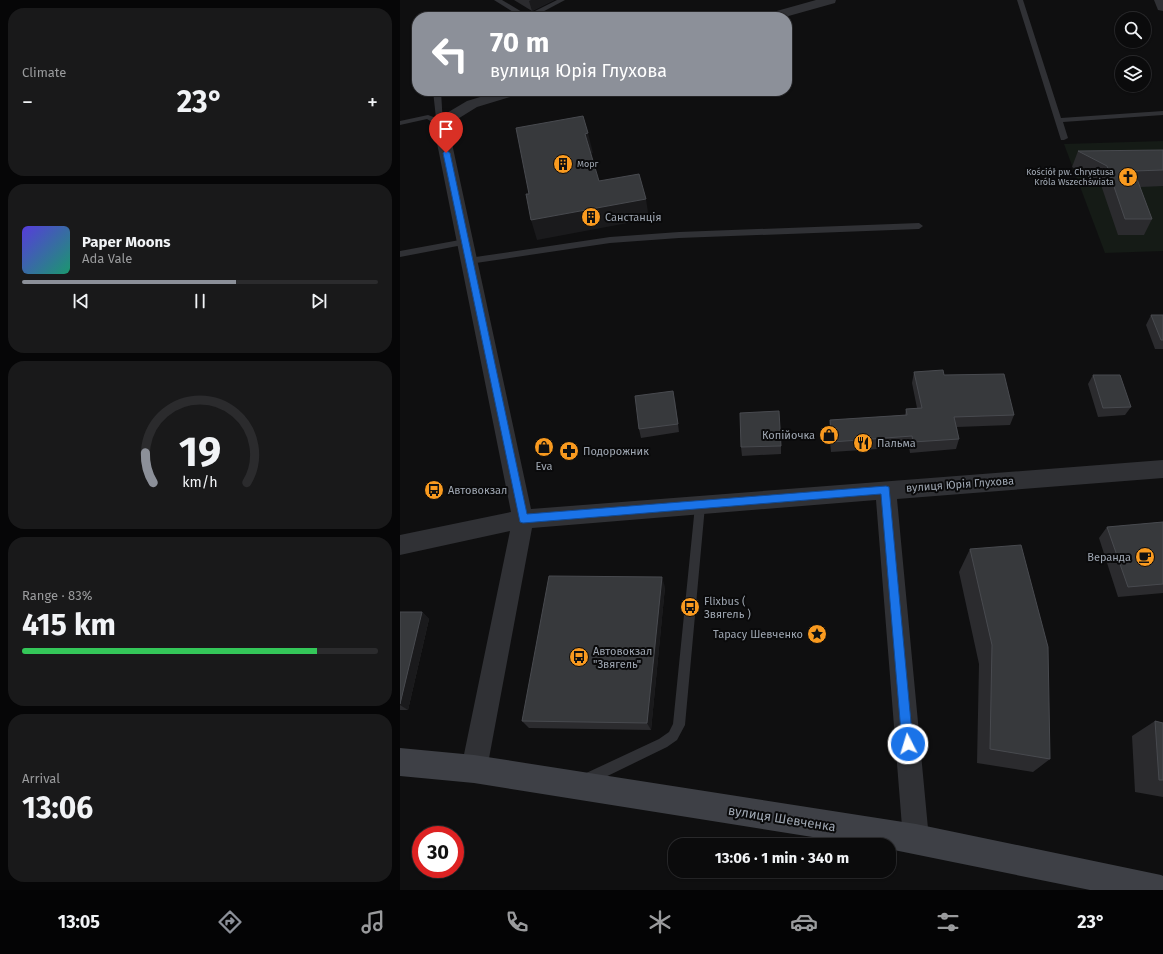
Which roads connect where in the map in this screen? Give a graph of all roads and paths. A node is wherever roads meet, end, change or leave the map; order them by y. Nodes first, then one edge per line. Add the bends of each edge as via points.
1 (497, 0) edge
2 (562, 0) edge
3 (830, 0) edge
4 (1020, 0) edge
5 (1160, 0) edge
6 (1163, 7) edge
7 (518, 12) edge
8 (537, 12) edge
9 (788, 12) edge
10 (437, 96) edge
11 (498, 96) edge
12 (1163, 113) edge
13 (1058, 120) junction
14 (400, 123) edge
15 (440, 123) junction
16 (1064, 138) dead end
17 (920, 226) dead end
18 (465, 242) junction
19 (400, 254) edge
20 (469, 261) junction
21 (1163, 469) edge
22 (886, 490) junction
23 (700, 506) junction
24 (523, 519) junction
25 (400, 545) edge
26 (400, 762) edge
27 (474, 769) junction
28 (579, 784) junction
29 (916, 840) junction
30 (1162, 890) edge

1 - 7 lane
2 - 8 lane
3 - 9 street
4 - 13 lane
5 - 6 street
10 - 15 lane
11 - 15 street via 472,104
12 - 13 lane
13 - 16 lane
14 - 15 lane via 428,117
15 - 18 street
17 - 20 lane via 618,239
18 - 19 lane
18 - 20 street
20 - 24 street
21 - 22 street, вулиця Юрія Глухова
22 - 23 street, вулиця Юрія Глухова
22 - 29 street
23 - 24 street, вулиця Юрія Глухова
23 - 28 lane via 680,725 677,732 663,743
24 - 25 street, вулиця Юрія Глухова
24 - 27 street
26 - 27 main road, вулиця Шевченка
27 - 28 main road, вулиця Шевченка
28 - 29 main road, вулиця Шевченка
29 - 30 main road, вулиця Шевченка

